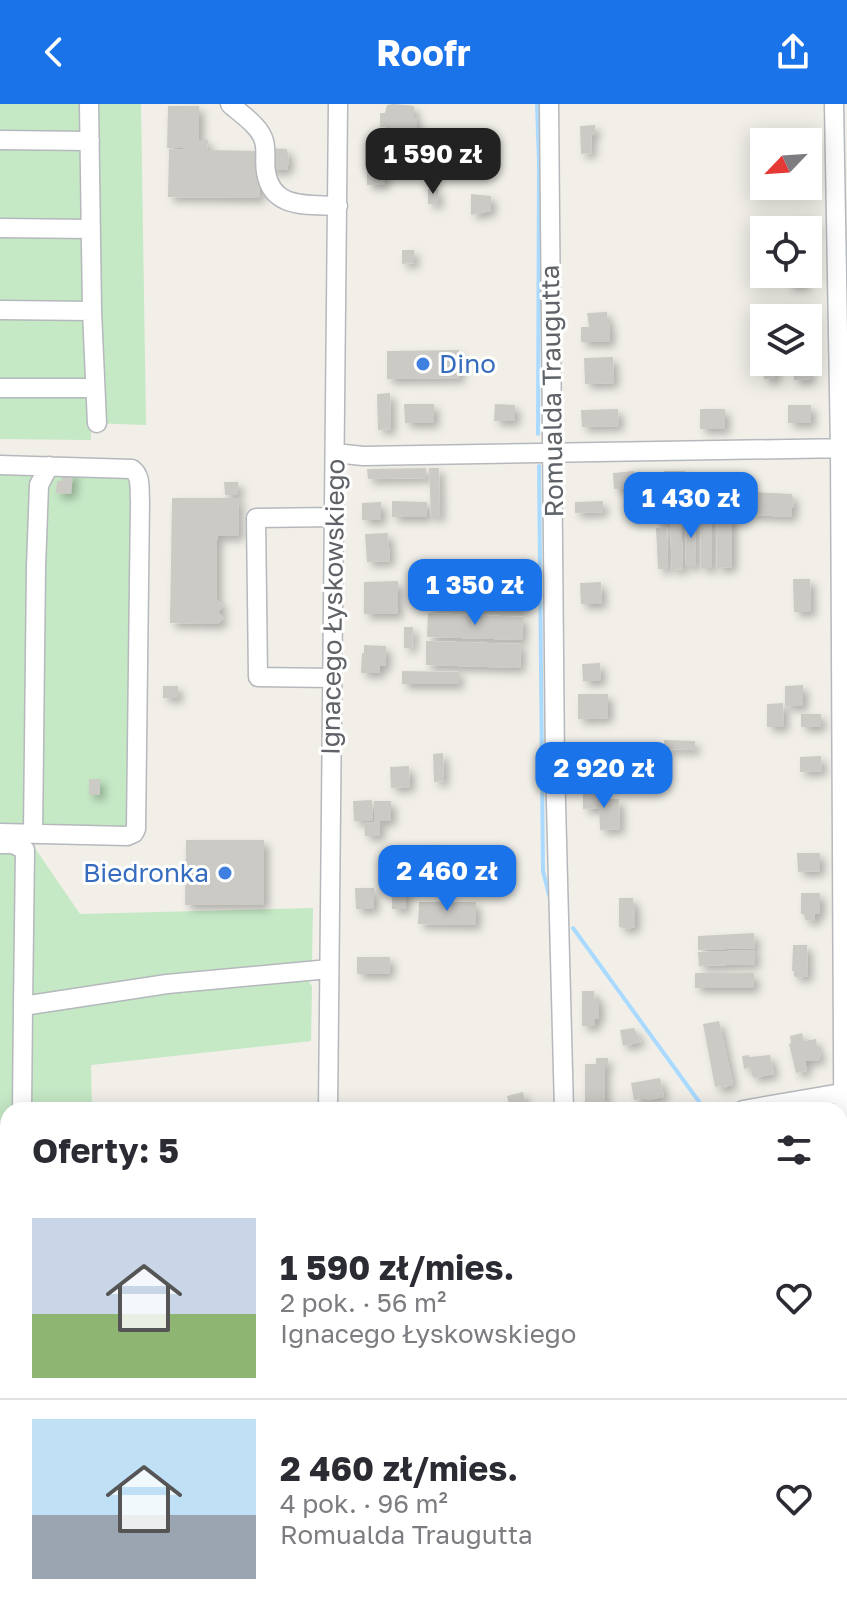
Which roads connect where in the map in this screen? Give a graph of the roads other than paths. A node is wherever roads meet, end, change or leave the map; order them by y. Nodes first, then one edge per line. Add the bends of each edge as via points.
1 (89, 104) edge
2 (230, 104) edge
3 (338, 104) edge
4 (549, 104) edge
5 (834, 104) edge
6 (0, 140) edge
7 (90, 141) junction
8 (338, 206) junction
9 (0, 228) edge
10 (91, 229) junction
11 (0, 310) edge
12 (92, 311) junction
13 (0, 388) edge
14 (95, 388) junction
15 (97, 423) dead end
16 (844, 448) edge
17 (553, 452) junction
18 (335, 453) junction
19 (0, 465) edge
20 (49, 466) junction
21 (334, 517) junction
22 (332, 678) junction
23 (0, 833) edge
24 (33, 834) junction
25 (0, 844) edge
26 (329, 969) junction
27 (23, 1006) junction
28 (846, 1092) edge
29 (22, 1102) edge
30 (328, 1102) edge
31 (564, 1102) edge
32 (789, 1102) edge

1 - 7 street
2 - 8 street via 263,137 266,175 277,195 291,203
3 - 8 street, Ignacego Łyskowskiego
4 - 17 street, Romualda Traugutta
5 - 16 street
6 - 7 street
7 - 10 street
8 - 18 street, Ignacego Łyskowskiego
9 - 10 street
10 - 12 street
11 - 12 street
12 - 14 street
13 - 14 street
14 - 15 street
16 - 17 street
16 - 28 street
17 - 18 street
17 - 31 street, Romualda Traugutta
18 - 21 street, Ignacego Łyskowskiego
19 - 20 street
20 - 24 street via 39,485
20 - 24 street via 138,469 136,829 127,836
21 - 22 street, Ignacego Łyskowskiego
21 - 22 street via 256,518 258,677
22 - 26 street, Ignacego Łyskowskiego
23 - 24 street
25 - 27 street via 25,850
26 - 27 street via 167,984
26 - 30 street, Ignacego Łyskowskiego
27 - 29 street
28 - 32 street

